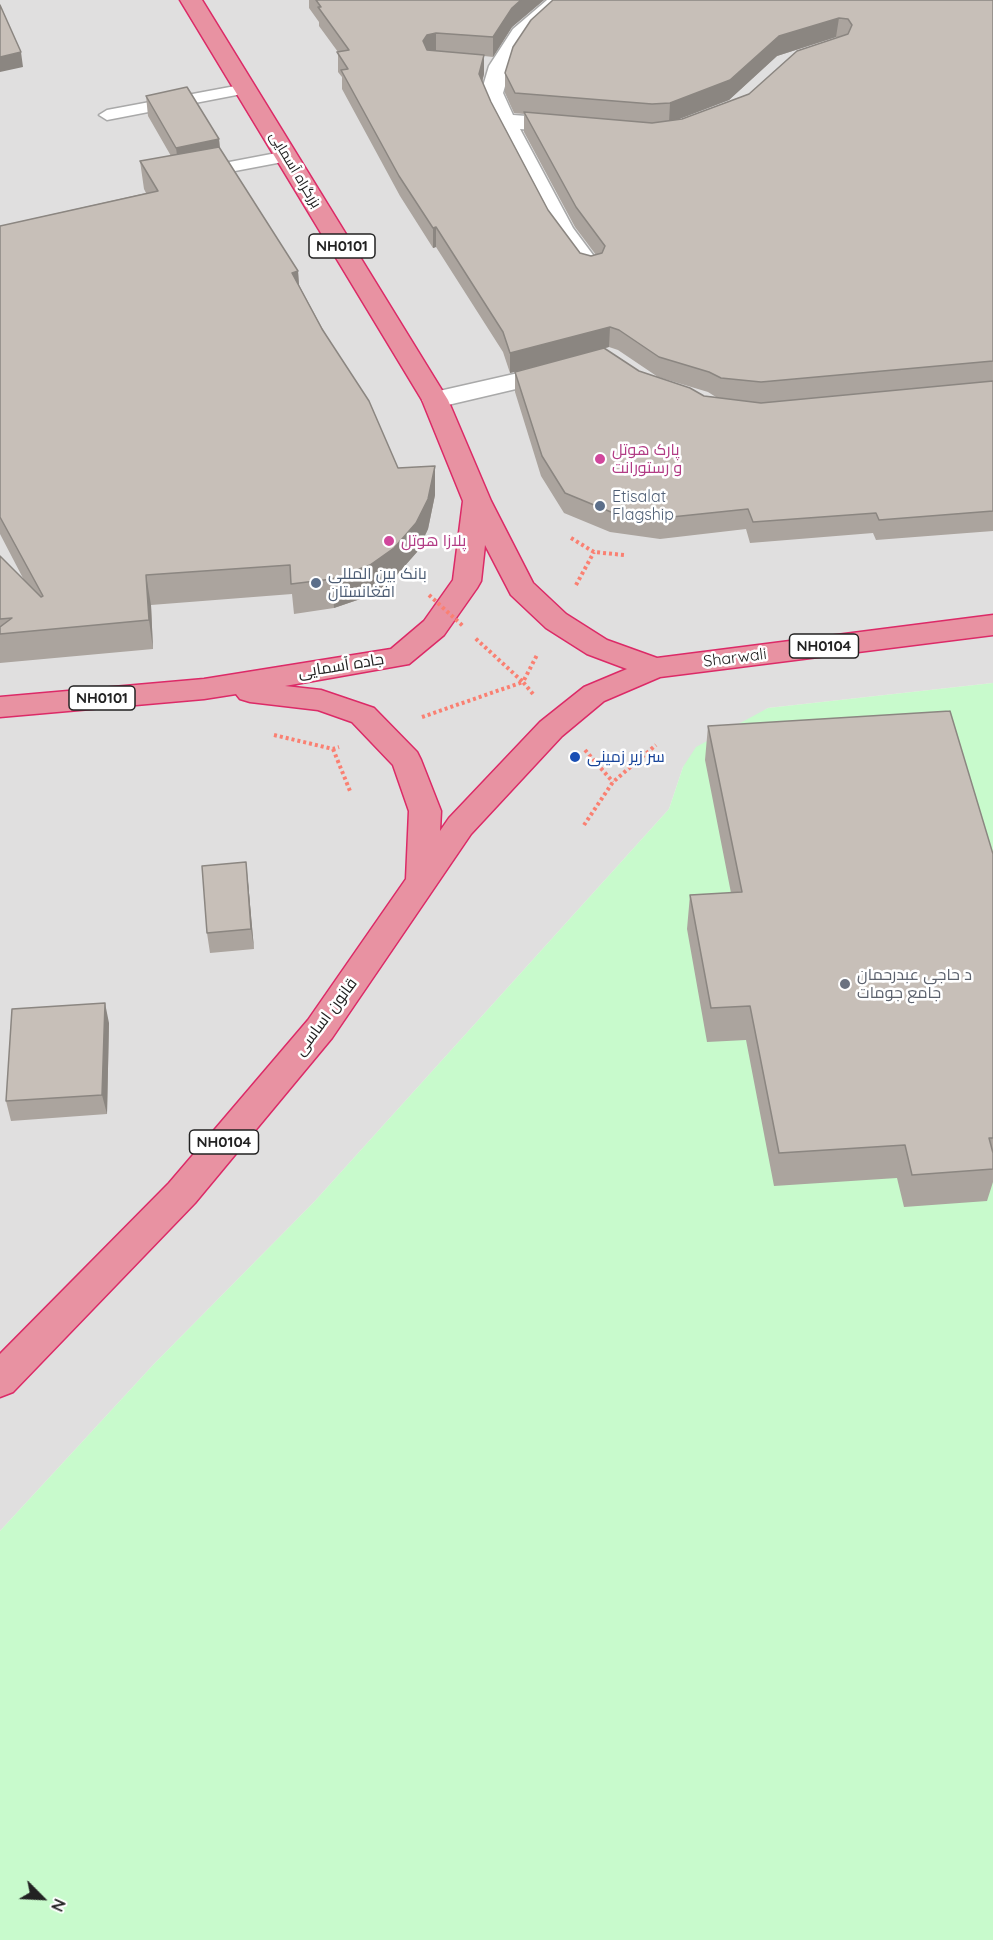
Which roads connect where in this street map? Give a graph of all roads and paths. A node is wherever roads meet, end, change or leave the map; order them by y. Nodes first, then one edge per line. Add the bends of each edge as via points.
1 (191, 0) edge
2 (560, 0) edge
3 (246, 89) junction
4 (107, 115) dead end
5 (504, 121) junction
6 (593, 129) edge
7 (287, 156) junction
8 (177, 177) edge
9 (590, 267) edge
10 (579, 366) edge
11 (435, 400) junction
12 (477, 501) junction
13 (571, 538) dead end
14 (624, 555) dead end
15 (429, 595) dead end
16 (993, 625) edge
17 (655, 668) junction
18 (204, 689) junction
19 (0, 707) edge
20 (379, 732) junction
21 (272, 734) dead end
22 (656, 745) dead end
23 (333, 749) junction
24 (350, 791) dead end
25 (584, 825) dead end
26 (422, 883) junction
27 (0, 1380) edge

1 - 3 highway, بزرگراه آسمایی / NH0101
2 - 5 street via 490,65 492,93
3 - 4 lane
3 - 7 highway, بزرگراه آسمایی / NH0101
5 - 6 street
5 - 9 street via 562,229
7 - 8 lane
7 - 11 highway, بزرگراه آسمایی / NH0101
10 - 11 street
11 - 12 highway, بزرگراه آسمایی / NH0101
12 - 17 highway, NH0101 via 521,588 556,621 597,647
12 - 18 highway, جاده آسمایی / NH0101 via 467,581 434,628 399,657
13 - 14 path via 594,552
15 - 20 path, bridge via 523,682
16 - 17 highway, Sharwali / NH0104
17 - 26 highway, قانون اساسی / NH0104 via 594,694 551,729 460,826
18 - 19 highway, NH0101
18 - 20 highway via 321,700 363,715
20 - 23 path
20 - 26 highway via 406,760 425,811
21 - 23 path
22 - 25 path via 613,782
23 - 24 path
26 - 27 highway, قانون اساسی / NH0104 via 320,1029 189,1184

